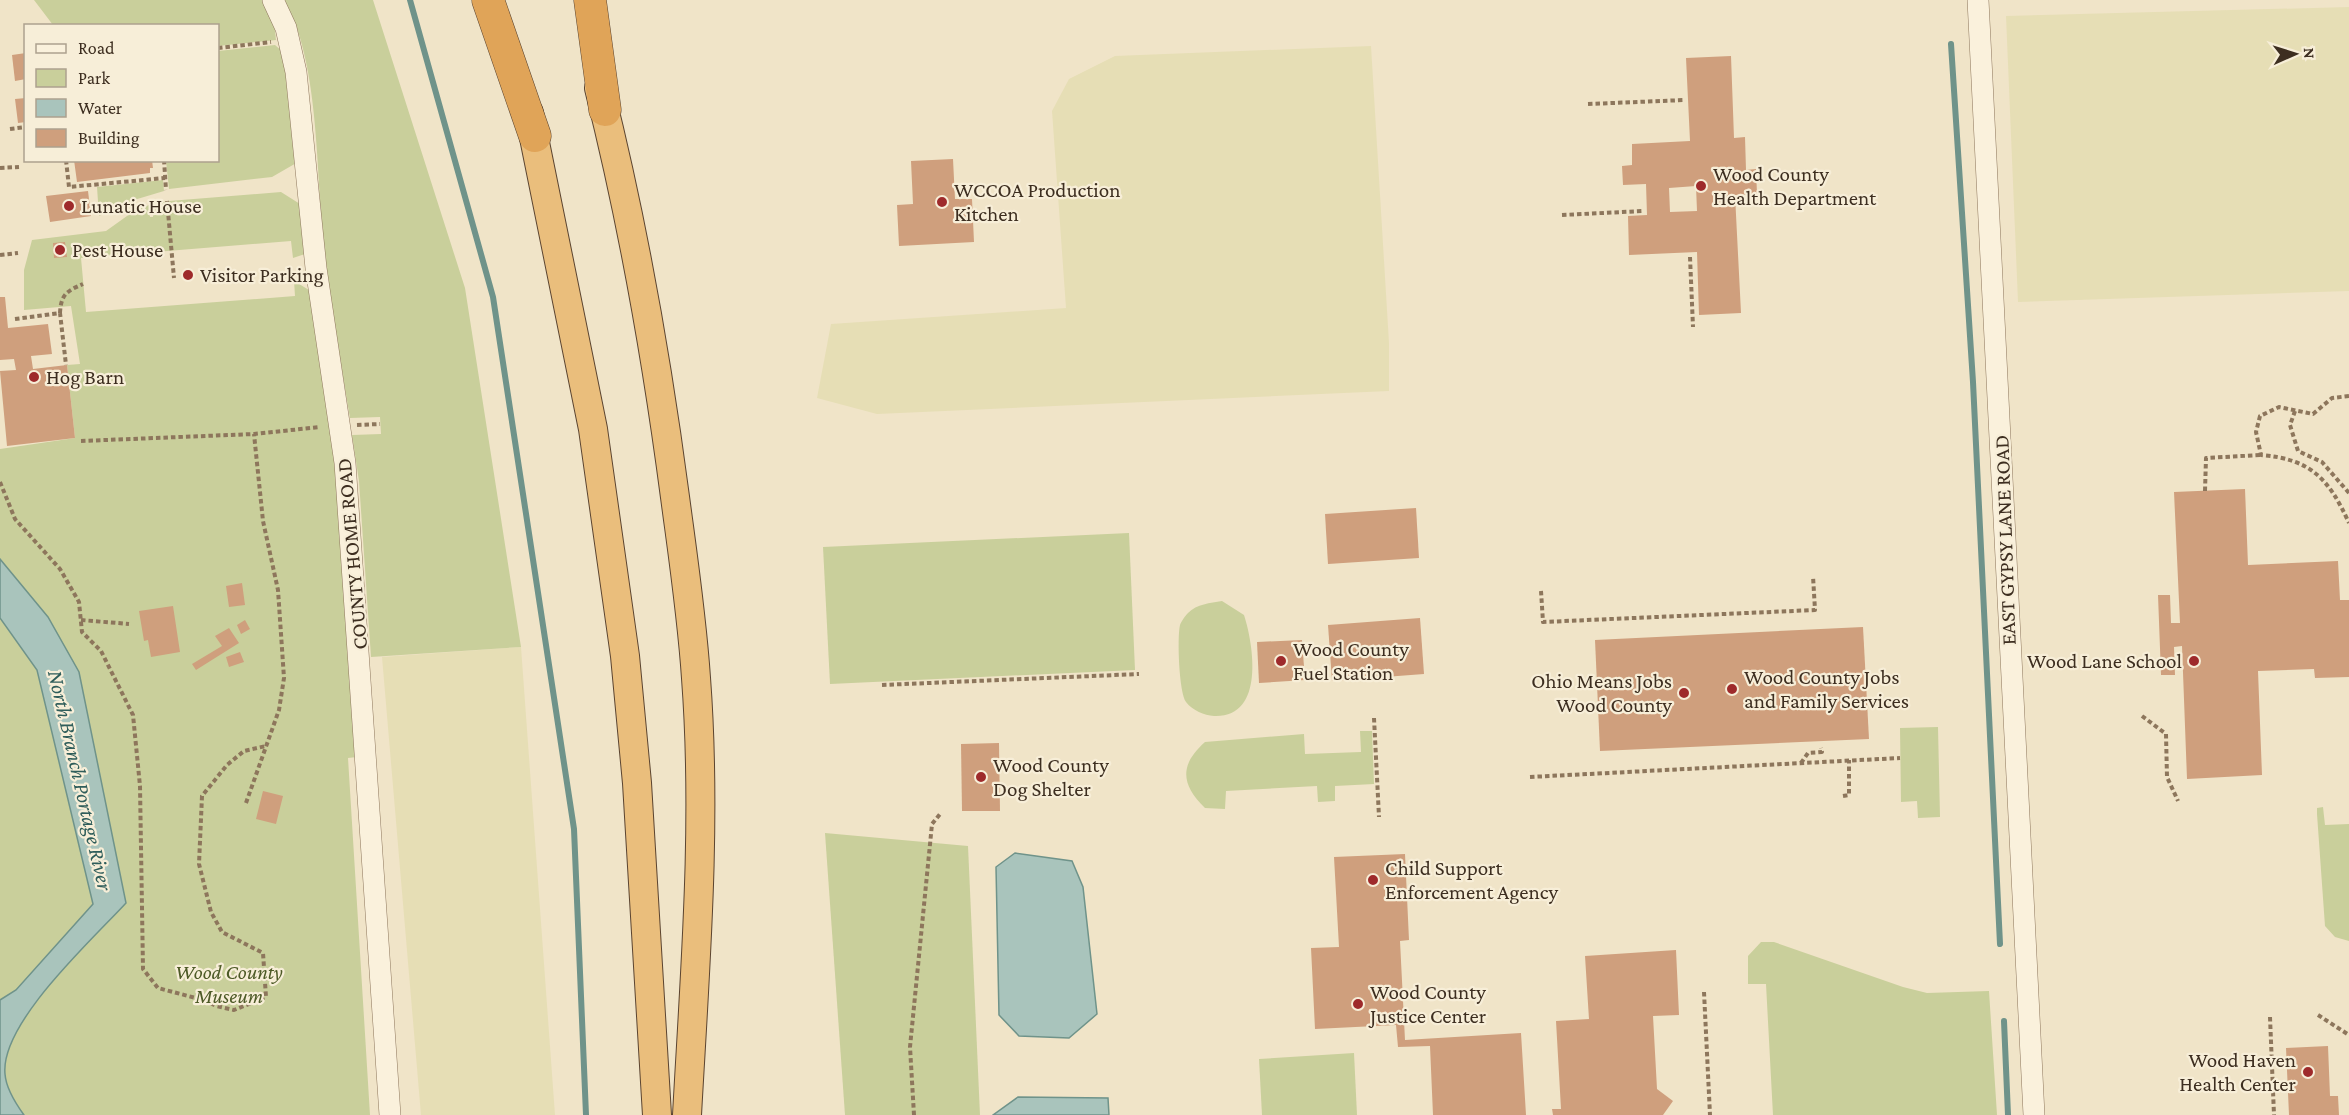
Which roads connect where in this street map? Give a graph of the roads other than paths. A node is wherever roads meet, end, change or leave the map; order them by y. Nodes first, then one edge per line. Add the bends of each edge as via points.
1 (273, 0) edge
2 (488, 0) edge
3 (499, 0) edge
4 (578, 0) edge
5 (590, 0) edge
6 (1978, 0) edge
7 (605, 110) junction
8 (535, 136) junction
9 (390, 1115) edge
10 (657, 1115) edge
11 (687, 1115) edge
12 (2034, 1115) edge

1 - 9 street, COUNTY HOME ROAD via 290,40 304,132 316,268 340,425 356,596
2 - 8 highway
3 - 8 highway
4 - 7 highway
5 - 7 highway
6 - 12 street, EAST GYPSY LANE ROAD
7 - 11 highway via 663,408 697,680 696,951
8 - 10 highway via 593,429 625,656 637,783

